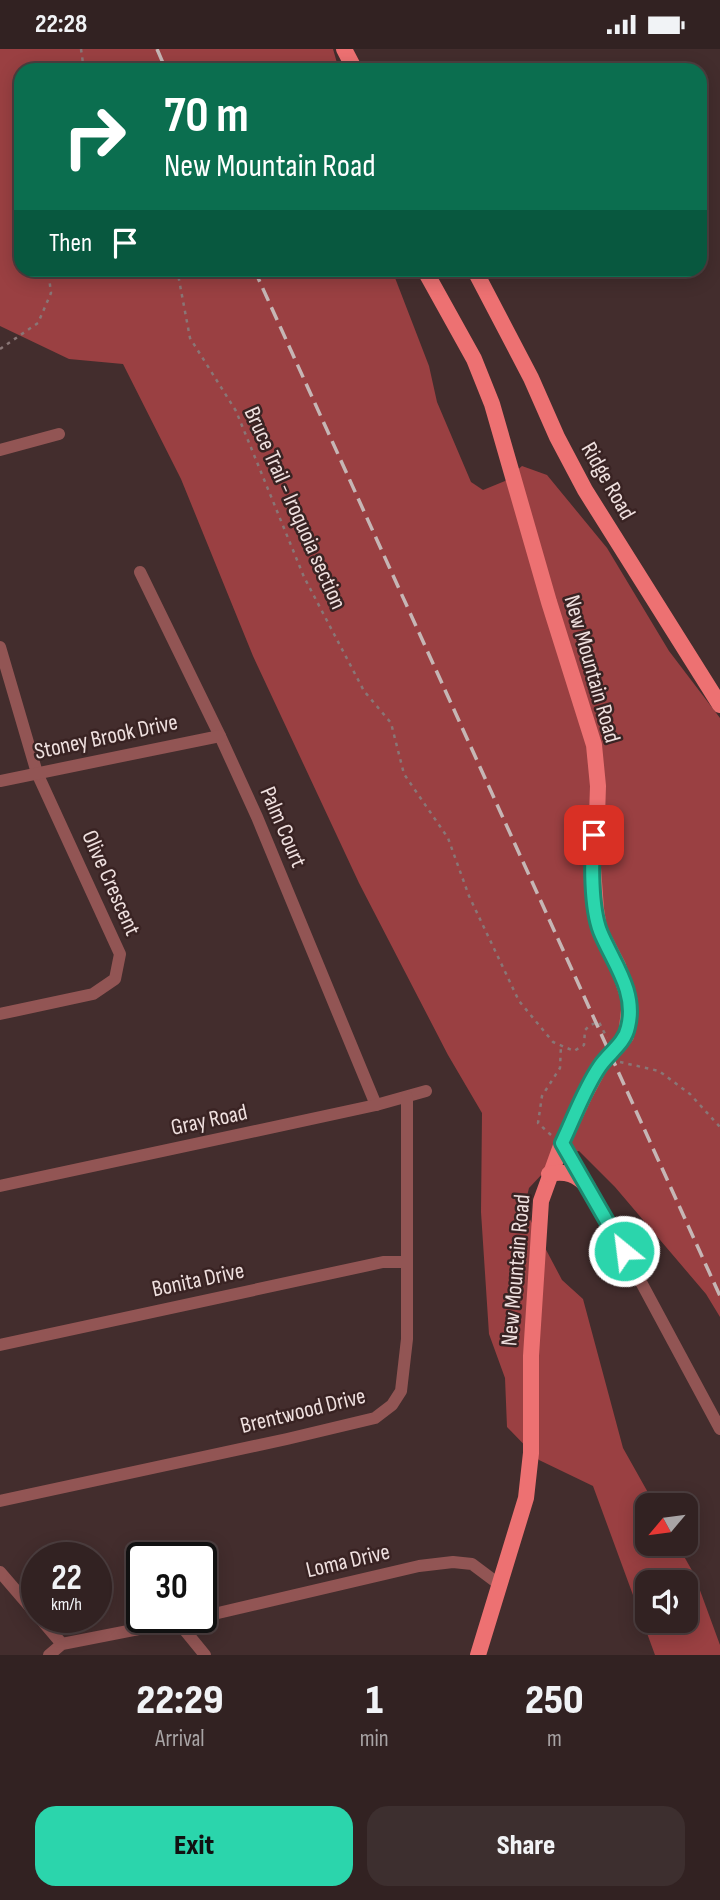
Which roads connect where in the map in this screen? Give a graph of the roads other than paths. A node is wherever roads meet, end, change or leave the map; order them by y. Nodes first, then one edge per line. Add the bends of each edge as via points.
1 (428, 277) edge
2 (478, 277) edge
3 (60, 435) dead end
4 (0, 450) edge
5 (140, 572) dead end
6 (0, 647) edge
7 (720, 705) edge
8 (220, 736) junction
9 (37, 773) junction
10 (0, 781) edge
11 (0, 1014) edge
12 (426, 1091) dead end
13 (407, 1097) junction
14 (376, 1105) junction
15 (561, 1144) junction
16 (549, 1174) junction
17 (0, 1186) edge
18 (588, 1187) junction
19 (407, 1262) junction
20 (0, 1345) edge
21 (720, 1429) edge
22 (0, 1501) edge
23 (0, 1572) edge
24 (500, 1585) junction
25 (21, 1596) edge
26 (217, 1613) edge
27 (126, 1632) edge
28 (53, 1633) edge
29 (187, 1633) edge
30 (62, 1644) junction
31 (49, 1655) edge
32 (205, 1655) edge
33 (478, 1655) edge

1 - 15 main road, New Mountain Road via 474,359 492,404 594,745 596,909 599,929 628,993 631,1013 626,1035 600,1066
2 - 7 main road, Ridge Road via 585,490
3 - 4 street
5 - 8 street, Palm Court
6 - 9 street, Olive Crescent
8 - 9 street, Stoney Brook Drive
8 - 14 street, Palm Court
9 - 10 street, Stoney Brook Drive
9 - 11 street, Olive Crescent via 120,954 115,979 93,995
12 - 13 street, Gray Road
13 - 14 street, Gray Road
13 - 19 street, Brentwood Drive
14 - 17 street, Gray Road
15 - 16 main road, New Mountain Road
15 - 18 street
16 - 18 main road via 570,1174
16 - 24 main road, New Mountain Road via 541,1201 526,1498
18 - 21 street
19 - 20 street, Bonita Drive via 383,1262
19 - 22 street, Brentwood Drive via 407,1339 401,1391 375,1418
23 - 25 street
24 - 26 street, Loma Drive via 472,1564 453,1562
24 - 33 main road, New Mountain Road
27 - 30 street, Loma Drive
28 - 30 street
29 - 32 street
30 - 31 street, Loma Drive

